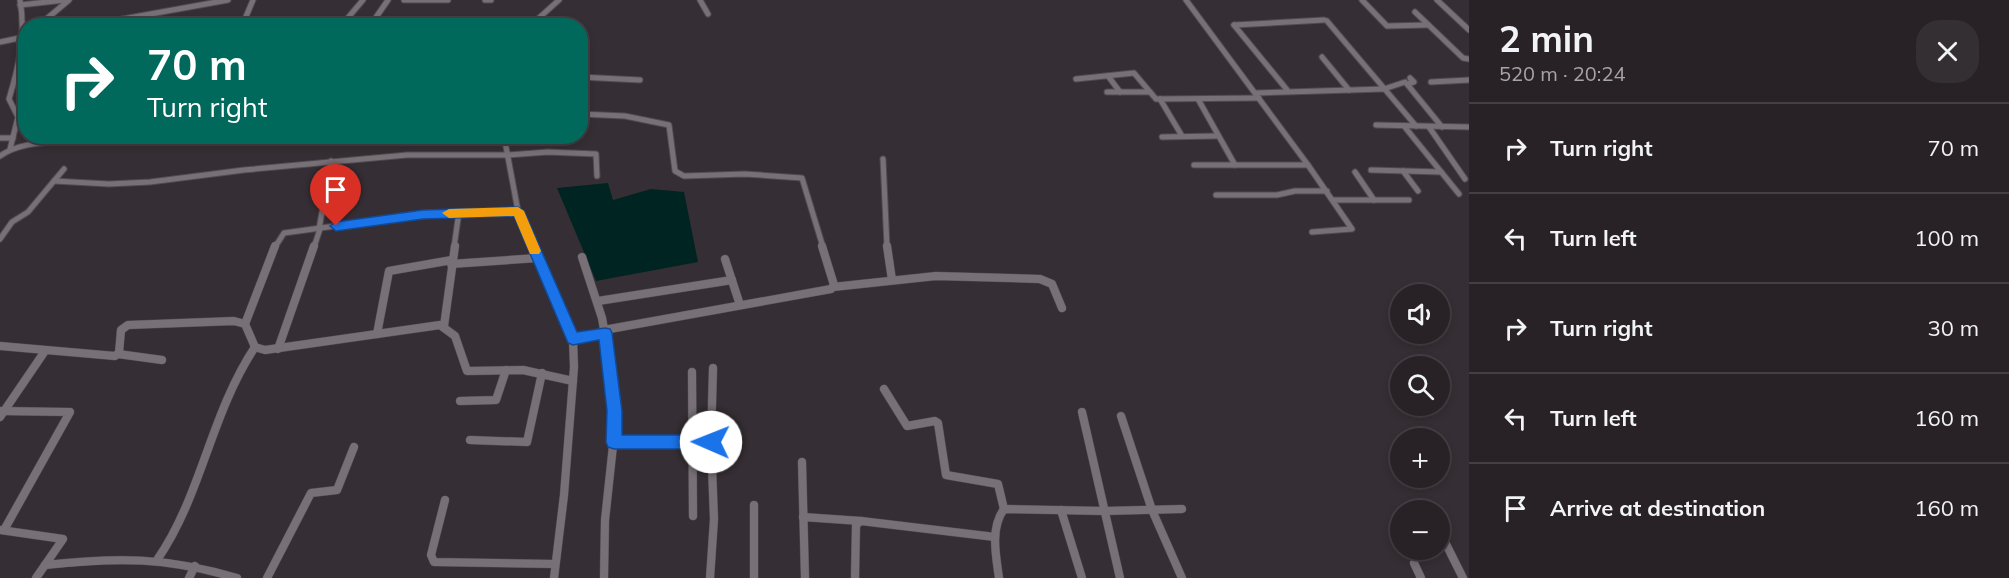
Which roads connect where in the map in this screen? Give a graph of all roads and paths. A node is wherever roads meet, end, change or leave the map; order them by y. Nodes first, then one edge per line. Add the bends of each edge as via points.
1 (67, 0) edge
2 (228, 0) edge
3 (253, 0) edge
4 (363, 0) edge
5 (388, 0) edge
6 (404, 0) edge
7 (448, 0) edge
8 (485, 0) edge
9 (491, 0) edge
10 (559, 0) edge
11 (700, 0) edge
12 (1186, 0) edge
13 (1362, 0) edge
14 (1437, 0) edge
15 (205, 2) edge
16 (20, 3) edge
17 (1415, 12) dead end
18 (708, 14) dead end
19 (137, 16) joint
20 (23, 18) edge
21 (47, 18) edge
22 (126, 18) edge
23 (245, 18) edge
24 (348, 18) edge
25 (376, 18) edge
26 (538, 18) edge
27 (1428, 25) junction
28 (1469, 30) edge
29 (18, 39) edge
30 (0, 42) edge
31 (1322, 57) dead end
32 (1469, 58) edge
33 (18, 66) edge
34 (1108, 76) junction
35 (588, 77) edge
36 (18, 79) edge
37 (1076, 79) dead end
38 (15, 80) junction
39 (640, 80) dead end
40 (1469, 80) edge
41 (1431, 82) dead end
42 (1384, 89) junction
43 (1349, 90) junction
44 (1107, 92) dead end
45 (1120, 92) junction
46 (1150, 92) junction
47 (1288, 92) junction
48 (1257, 95) junction
49 (1160, 99) junction
50 (1198, 99) junction
51 (588, 114) edge
52 (1376, 125) dead end
53 (1404, 126) junction
54 (1416, 126) junction
55 (1429, 127) junction
56 (1442, 127) junction
57 (1469, 127) edge
58 (1182, 136) junction
59 (1218, 136) junction
60 (1162, 137) dead end
61 (0, 138) edge
62 (13, 138) junction
63 (36, 144) edge
64 (505, 144) edge
65 (10, 149) junction
66 (507, 155) junction
67 (0, 156) edge
68 (883, 159) dead end
69 (331, 161) junction
70 (1194, 165) dead end
71 (1235, 165) junction
72 (1308, 165) junction
73 (64, 169) dead end
74 (1371, 170) dead end
75 (1403, 171) junction
76 (1355, 172) dead end
77 (1441, 172) junction
78 (597, 176) dead end
79 (1465, 179) dead end
80 (54, 181) junction
81 (1327, 191) junction
82 (1418, 191) dead end
83 (1459, 194) dead end
84 (1216, 195) dead end
85 (1333, 200) junction
86 (1374, 200) junction
87 (1409, 200) dead end
88 (518, 211) junction
89 (459, 213) junction
90 (319, 229) junction
91 (1312, 232) dead end
92 (0, 239) edge
93 (582, 257) dead end
94 (538, 258) junction
95 (725, 259) dead end
96 (452, 262) junction
97 (732, 280) junction
98 (892, 280) junction
99 (833, 287) junction
100 (598, 301) junction
101 (740, 305) junction
102 (1062, 308) dead end
103 (245, 324) junction
104 (444, 326) junction
105 (604, 331) junction
106 (377, 334) junction
107 (573, 339) junction
108 (0, 346) edge
109 (255, 347) junction
110 (278, 349) junction
111 (45, 351) junction
112 (118, 354) junction
113 (162, 360) dead end
114 (713, 368) dead end
115 (506, 370) junction
116 (692, 372) dead end
117 (542, 374) junction
118 (573, 381) junction
119 (884, 389) dead end
120 (460, 401) dead end
121 (1082, 412) dead end
122 (1, 413) edge
123 (1121, 416) dead end
124 (470, 440) dead end
125 (692, 441) junction
126 (614, 442) junction
127 (711, 442) junction
128 (354, 447) dead end
129 (802, 462) dead end
130 (445, 500) dead end
131 (754, 505) dead end
132 (1004, 508) junction
133 (1182, 509) dead end
134 (1060, 510) junction
135 (1152, 510) junction
136 (1104, 511) junction
137 (693, 516) dead end
138 (804, 517) junction
139 (861, 521) junction
140 (2, 530) edge
141 (996, 537) junction
142 (1450, 552) edge
143 (158, 560) junction
144 (1414, 563) dead end
145 (555, 564) junction
146 (45, 565) junction
147 (195, 566) junction
148 (36, 578) edge
149 (189, 578) edge
150 (237, 578) edge
151 (267, 578) edge
152 (554, 578) edge
153 (604, 578) edge
154 (710, 578) edge
155 (754, 578) edge
156 (805, 578) edge
157 (855, 578) edge
158 (999, 578) edge
159 (1082, 578) edge
160 (1120, 578) edge
161 (1182, 578) edge
162 (1420, 578) edge
163 (1463, 578) edge

1 - 16 street
1 - 21 street
2 - 15 street
3 - 23 street
4 - 24 street
5 - 25 street
6 - 7 street
8 - 9 street
10 - 26 street
11 - 18 street
12 - 48 street
13 - 27 street via 1387,26
14 - 28 street
15 - 19 street
16 - 20 street
17 - 27 street
19 - 22 street
27 - 32 street via 1463,58
29 - 30 street
31 - 43 street
33 - 38 street
34 - 37 street
34 - 45 street
34 - 46 street via 1136,74
35 - 39 street
36 - 38 street
38 - 62 street via 9,97 18,117
40 - 41 street
42 - 43 street
42 - 47 street via 1325,21 1234,25
42 - 54 street
42 - 56 street via 1408,80 1414,82 1407,84
43 - 47 street
44 - 45 street
45 - 46 street
46 - 49 street
47 - 48 street
48 - 50 street
48 - 72 street
49 - 50 street
49 - 58 street
50 - 59 street
51 - 99 street via 626,116 669,125 672,161 675,171 684,176 745,174 802,178
52 - 53 street
53 - 54 street
53 - 77 street
54 - 55 street
55 - 56 street
55 - 79 street
56 - 57 street
58 - 59 street
58 - 60 street
59 - 71 street
61 - 62 street
62 - 65 street
63 - 65 street
64 - 66 street
65 - 67 street
66 - 69 street via 407,154
66 - 78 street via 594,153
66 - 88 street
68 - 98 street
69 - 80 street via 150,182
69 - 90 street
70 - 71 street
71 - 72 street
72 - 81 street
73 - 80 street
74 - 75 street
75 - 77 street
75 - 82 street
76 - 86 street
77 - 83 street
80 - 92 street
81 - 84 street
81 - 85 street
85 - 86 street
85 - 91 street via 1352,229
86 - 87 street
88 - 89 street
88 - 94 street
89 - 90 street via 369,220
89 - 96 street
90 - 103 street via 280,236
90 - 110 street
93 - 100 street
94 - 96 street
94 - 107 street
95 - 97 street
96 - 104 street
96 - 106 street via 389,271
97 - 100 street
97 - 101 street
98 - 99 street
98 - 102 street via 966,275 1040,279 1052,284
99 - 101 street
100 - 105 street
101 - 105 street
103 - 109 street
103 - 112 street via 234,321 128,325 121,330
104 - 106 street
104 - 115 street via 456,337 466,370
105 - 107 street
105 - 126 street via 615,411
106 - 110 street
107 - 118 street
108 - 111 street
109 - 110 street
109 - 143 street via 242,366 177,527
111 - 112 street
111 - 122 street
112 - 113 street
114 - 127 street
115 - 117 street
115 - 120 street via 496,400
116 - 125 street
117 - 118 street
117 - 124 street via 527,442
118 - 145 street
119 - 132 street via 907,426 938,423 945,475 996,483
121 - 136 street
122 - 140 street via 70,412
123 - 135 street
125 - 126 street
125 - 127 street
125 - 137 street
126 - 153 street
127 - 154 street via 714,519
128 - 151 street via 337,490 311,493
129 - 138 street
130 - 145 street via 431,555 434,562
131 - 155 street
132 - 134 street
132 - 141 street
133 - 135 street
134 - 136 street
134 - 159 street
135 - 136 street
135 - 161 street
136 - 160 street
138 - 139 street
138 - 156 street
139 - 141 street
139 - 157 street via 856,525
140 - 146 street via 63,539
141 - 158 street
142 - 163 street
143 - 146 street via 107,559
143 - 147 street
144 - 162 street
145 - 152 street
146 - 148 street
147 - 149 street
147 - 150 street

